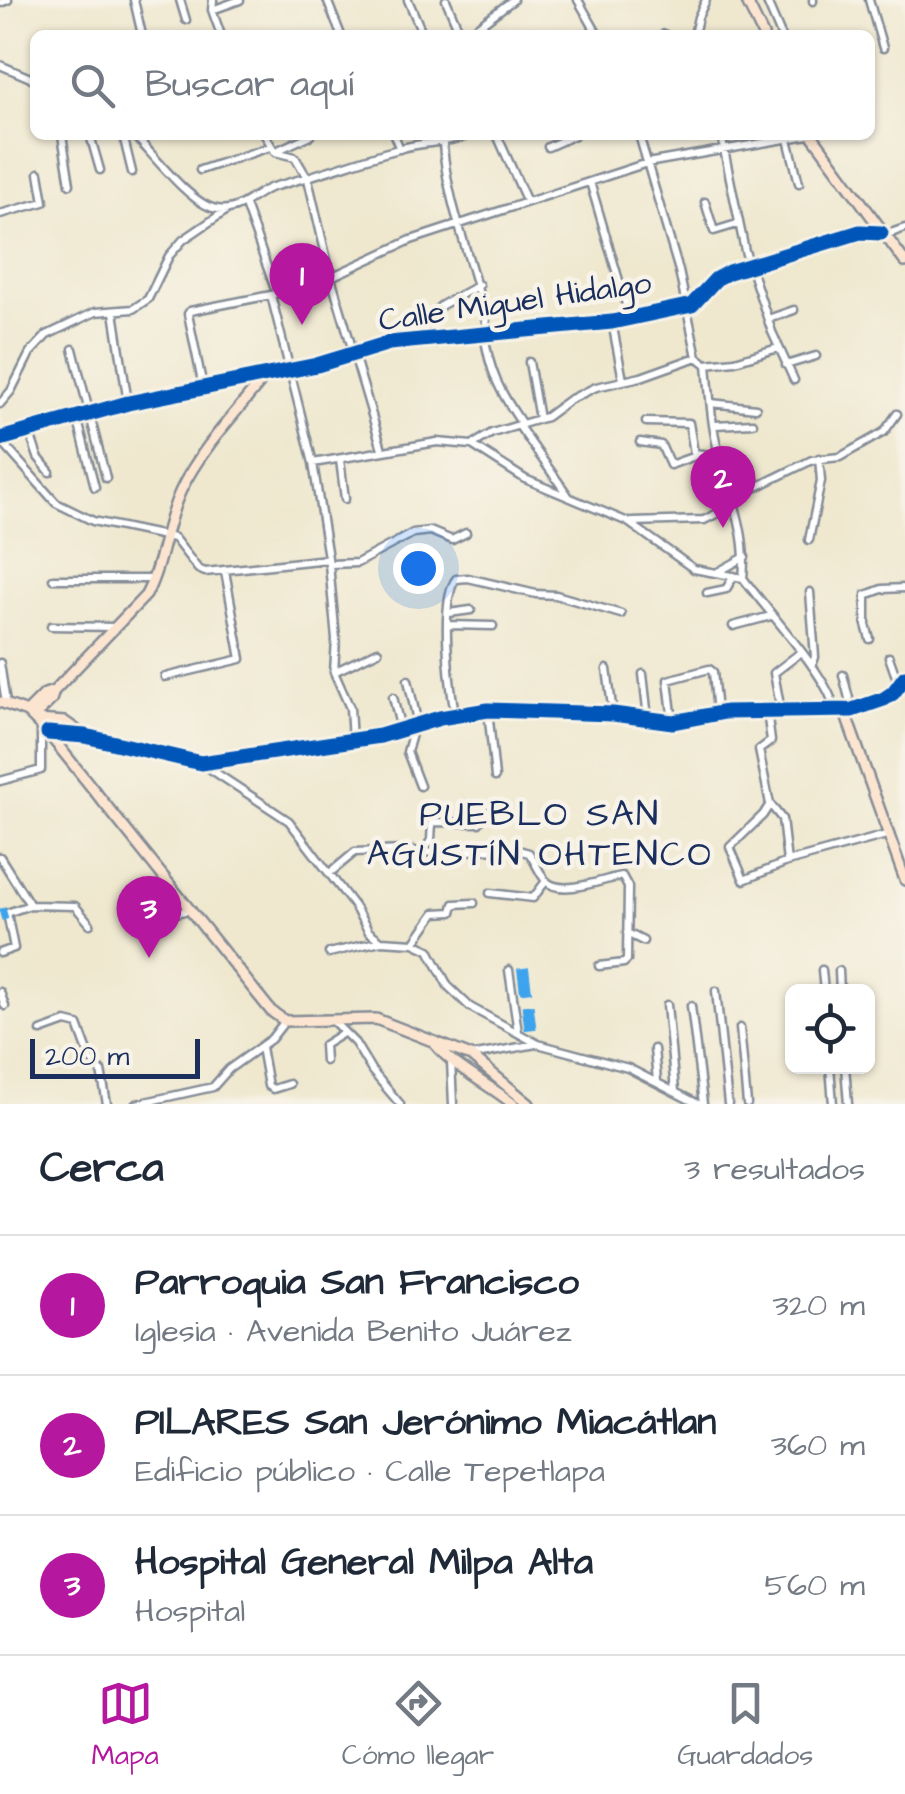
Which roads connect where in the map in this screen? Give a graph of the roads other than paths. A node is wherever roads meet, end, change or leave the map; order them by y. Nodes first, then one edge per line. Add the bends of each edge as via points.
1 (8, 0) edge
2 (134, 0) edge
3 (180, 0) edge
4 (213, 0) edge
5 (240, 0) edge
6 (326, 0) edge
7 (408, 0) edge
8 (446, 0) edge
9 (513, 0) edge
10 (578, 0) edge
11 (706, 0) edge
12 (746, 0) edge
13 (766, 0) edge
14 (869, 0) edge
15 (0, 2) edge
16 (212, 10) junction
17 (186, 20) dead end
18 (141, 30) edge
19 (219, 30) edge
20 (339, 30) edge
21 (421, 30) dead end
22 (461, 30) edge
23 (471, 30) edge
24 (595, 30) edge
25 (695, 30) edge
26 (761, 30) edge
27 (779, 30) edge
28 (883, 48) dead end
29 (0, 65) edge
30 (30, 78) edge
31 (63, 140) edge
32 (91, 140) edge
33 (124, 140) edge
34 (139, 140) edge
35 (268, 140) edge
36 (297, 140) edge
37 (396, 140) edge
38 (450, 140) edge
39 (499, 140) edge
40 (565, 140) edge
41 (640, 140) edge
42 (722, 140) edge
43 (782, 140) edge
44 (788, 140) edge
45 (814, 140) edge
46 (443, 144) junction
47 (400, 148) junction
48 (548, 148) dead end
49 (273, 149) junction
50 (724, 150) junction
51 (647, 163) junction
52 (100, 170) dead end
53 (200, 170) dead end
54 (132, 172) dead end
55 (39, 173) dead end
56 (308, 179) junction
57 (590, 182) junction
58 (799, 183) dead end
59 (70, 184) dead end
60 (527, 202) junction
61 (705, 202) dead end
62 (245, 205) junction
63 (228, 209) junction
64 (0, 214) edge
65 (870, 217) junction
66 (461, 224) junction
67 (737, 224) junction
68 (905, 228) edge
69 (860, 232) junction
70 (883, 234) junction
71 (905, 262) edge
72 (751, 266) junction
73 (331, 277) junction
74 (479, 285) junction
75 (273, 294) junction
76 (687, 306) junction
77 (794, 310) dead end
78 (114, 312) junction
79 (630, 318) junction
80 (768, 319) junction
81 (612, 322) junction
82 (486, 332) junction
83 (426, 338) junction
84 (778, 348) junction
85 (74, 349) dead end
86 (354, 354) junction
87 (816, 356) dead end
88 (697, 357) junction
89 (528, 362) dead end
90 (706, 364) junction
91 (786, 365) junction
92 (291, 370) junction
93 (266, 375) junction
94 (623, 380) junction
95 (794, 380) dead end
96 (204, 387) junction
97 (128, 403) junction
98 (0, 404) edge
99 (711, 404) junction
100 (756, 408) dead end
101 (897, 414) dead end
102 (82, 416) junction
103 (539, 419) junction
104 (646, 422) dead end
105 (752, 423) dead end
106 (521, 425) junction
107 (714, 426) junction
108 (29, 431) junction
109 (0, 440) edge
110 (640, 442) dead end
111 (472, 445) junction
112 (382, 449) junction
113 (696, 455) junction
114 (719, 456) junction
115 (819, 458) junction
116 (340, 460) junction
117 (313, 463) junction
118 (50, 472) dead end
119 (106, 478) dead end
120 (95, 486) dead end
121 (569, 498) junction
122 (345, 499) dead end
123 (735, 501) junction
124 (628, 522) junction
125 (466, 533) dead end
126 (167, 536) junction
127 (809, 540) dead end
128 (746, 556) junction
129 (328, 561) junction
130 (224, 571) junction
131 (714, 574) junction
132 (739, 577) junction
133 (154, 578) junction
134 (53, 580) dead end
135 (905, 588) edge
136 (810, 592) dead end
137 (707, 593) dead end
138 (471, 610) dead end
139 (449, 613) junction
140 (621, 614) dead end
141 (772, 616) junction
142 (449, 625) junction
143 (51, 626) dead end
144 (493, 626) dead end
145 (733, 626) dead end
146 (116, 627) junction
147 (870, 639) dead end
148 (378, 651) dead end
149 (800, 652) junction
150 (889, 657) dead end
151 (0, 663) edge
152 (812, 667) junction
153 (607, 669) dead end
154 (334, 672) junction
155 (643, 674) dead end
156 (843, 675) dead end
157 (165, 677) dead end
158 (408, 680) dead end
159 (902, 682) edge
160 (393, 697) dead end
161 (3, 703) edge
162 (843, 709) junction
163 (488, 710) junction
164 (782, 711) junction
165 (717, 712) junction
166 (767, 712) junction
167 (454, 714) junction
168 (613, 714) junction
169 (648, 718) junction
170 (38, 721) junction
171 (674, 722) junction
172 (416, 727) junction
173 (401, 731) junction
174 (86, 736) junction
175 (352, 741) junction
176 (200, 763) junction
177 (495, 777) dead end
178 (0, 781) edge
179 (420, 786) dead end
180 (770, 804) junction
181 (486, 812) dead end
182 (890, 834) junction
183 (424, 851) junction
184 (0, 858) edge
185 (786, 862) junction
186 (904, 873) edge
187 (330, 874) junction
188 (546, 881) junction
189 (490, 893) dead end
190 (474, 902) dead end
191 (30, 905) junction
192 (190, 910) junction
193 (138, 922) dead end
194 (90, 924) dead end
195 (627, 933) junction
196 (381, 940) junction
197 (642, 941) dead end
198 (414, 943) junction
199 (329, 953) dead end
200 (0, 954) edge
201 (599, 966) dead end
202 (509, 970) dead end
203 (822, 970) dead end
204 (838, 971) dead end
205 (823, 984) edge
206 (839, 984) edge
207 (716, 991) dead end
208 (0, 992) edge
209 (667, 1005) dead end
210 (5, 1006) dead end
211 (691, 1006) dead end
212 (332, 1020) junction
213 (285, 1021) junction
214 (740, 1028) dead end
215 (41, 1031) dead end
216 (344, 1032) junction
217 (518, 1034) junction
218 (435, 1044) junction
219 (538, 1044) junction
220 (261, 1047) junction
221 (654, 1049) dead end
222 (458, 1050) junction
223 (471, 1056) junction
224 (451, 1060) junction
225 (325, 1061) dead end
226 (462, 1068) junction
227 (831, 1074) edge
228 (846, 1074) edge
229 (658, 1081) junction
230 (288, 1084) dead end
231 (676, 1091) junction
232 (155, 1102) edge
233 (108, 1104) edge
234 (136, 1104) edge
235 (400, 1104) edge
236 (452, 1104) edge
237 (513, 1104) edge
238 (528, 1104) edge
239 (701, 1104) edge
240 (728, 1104) edge
241 (747, 1104) edge
242 (833, 1104) edge
243 (848, 1104) edge

1 - 15 street
2 - 18 street
3 - 17 street
4 - 16 street
5 - 16 street
6 - 20 street
7 - 21 street
8 - 22 street
9 - 23 street
10 - 24 street
11 - 25 street
12 - 26 street
13 - 27 street
14 - 28 street
16 - 19 street
29 - 30 street
31 - 59 street
32 - 52 street
33 - 54 street
34 - 63 street via 203,204
35 - 49 street
36 - 49 street
37 - 47 street
38 - 46 street
39 - 60 street
40 - 48 street
41 - 51 street
42 - 50 street
43 - 50 street
44 - 58 street
45 - 65 street
46 - 47 street
46 - 66 street via 447,187
47 - 56 street
49 - 53 street
49 - 56 street via 295,157
50 - 51 street
50 - 67 street
51 - 57 street
51 - 76 street
55 - 64 street via 44,202
56 - 62 street via 270,187
56 - 73 street
57 - 60 street
57 - 79 street
60 - 66 street
61 - 67 street via 714,231
62 - 63 street
62 - 75 street
63 - 78 street via 168,256 148,299
65 - 69 street
65 - 70 street
66 - 73 street
66 - 74 street
67 - 72 street
68 - 70 street
69 - 70 street
69 - 72 street
70 - 71 street
72 - 76 street via 716,278
72 - 80 street
73 - 75 street
73 - 86 street
74 - 82 street
74 - 83 street via 423,321
75 - 92 street
75 - 96 street via 188,314
76 - 79 street, Calle Miguel Hidalgo
76 - 88 street
77 - 80 street
78 - 97 street
78 - 98 street via 95,312 48,335
79 - 81 street, Calle Miguel Hidalgo
80 - 84 street
81 - 82 street, Calle Miguel Hidalgo
81 - 94 street
82 - 83 street, Calle Miguel Hidalgo
82 - 106 street via 488,364
83 - 86 street, Calle Miguel Hidalgo
84 - 90 street
84 - 91 street
85 - 102 street
86 - 92 street, Calle Miguel Hidalgo
86 - 112 street
87 - 91 street
88 - 90 street
88 - 94 street
89 - 103 street
90 - 99 street
91 - 95 street
92 - 93 street, Calle Miguel Hidalgo
92 - 117 street
93 - 96 street, Calle Miguel Hidalgo
93 - 126 street via 180,491
94 - 103 street via 576,396
96 - 97 street, Calle Miguel Hidalgo
97 - 102 street, Calle Miguel Hidalgo
99 - 100 street
99 - 107 street
101 - 115 street via 879,435 840,457
102 - 108 street, Calle Miguel Hidalgo
102 - 119 street
102 - 120 street
103 - 106 street
104 - 113 street via 689,423
105 - 107 street
106 - 111 street
106 - 121 street
107 - 114 street
108 - 109 street, Calle Miguel Hidalgo
108 - 118 street
109 - 126 street via 56,503 93,521
110 - 113 street via 661,444 670,465
111 - 112 street via 452,440
111 - 121 street via 525,480
112 - 116 street
113 - 114 street
114 - 123 street
115 - 123 street
115 - 127 street
116 - 117 street
116 - 122 street
117 - 129 street
121 - 124 street
123 - 124 street via 727,512 704,520
123 - 128 street
124 - 131 street via 682,563
125 - 129 street via 452,540 430,530 413,532 357,564
126 - 130 street via 198,569
126 - 133 street
128 - 131 street
128 - 132 street
129 - 130 street
129 - 154 street
130 - 157 street via 241,659
131 - 132 street
132 - 137 street
132 - 141 street
133 - 134 street
133 - 146 street
135 - 147 street via 866,595
136 - 152 street
138 - 139 street
139 - 140 street via 452,584 461,578 556,594
139 - 142 street
141 - 145 street
141 - 149 street
142 - 144 street
142 - 167 street
143 - 146 street
146 - 170 street via 54,691
148 - 154 street
149 - 152 street
149 - 164 street via 774,674
150 - 159 street
151 - 161 street
152 - 162 street
153 - 168 street
154 - 175 street via 350,708
155 - 169 street
156 - 162 street
158 - 172 street
159 - 162 street via 884,699
160 - 173 street
161 - 170 street
162 - 164 street
162 - 182 street
163 - 167 street
163 - 168 street
163 - 177 street
164 - 166 street
165 - 166 street
165 - 171 street
165 - 171 street via 711,670 670,679
166 - 180 street via 771,741 758,750
167 - 172 street
168 - 169 street
169 - 171 street
170 - 174 street
170 - 174 street via 65,722
170 - 178 street via 41,770
170 - 192 street
172 - 173 street
172 - 179 street via 407,752
173 - 175 street
174 - 176 street
175 - 176 street
176 - 187 street via 289,821
180 - 185 street via 782,819
180 - 185 street via 730,847 744,880
181 - 183 street via 480,824 432,822
182 - 185 street
182 - 186 street
183 - 187 street via 356,852
183 - 188 street via 518,848 529,853
184 - 191 street
187 - 196 street
188 - 189 street via 532,898
188 - 195 street via 584,886 622,876 628,887
190 - 198 street via 435,914
191 - 194 street via 74,906
191 - 200 street via 7,913 14,948
192 - 193 street
192 - 213 street via 255,994
195 - 197 street
195 - 201 street via 626,962
196 - 198 street
196 - 199 street
198 - 217 street via 433,954 456,997
202 - 217 street
203 - 205 street
204 - 206 street
207 - 240 street
208 - 210 street
209 - 231 street
211 - 239 street
212 - 213 street
212 - 216 street
212 - 218 street via 376,1019
213 - 220 street
214 - 241 street
215 - 233 street via 66,1022 78,1026 101,1071
216 - 225 street via 324,1045
216 - 235 street
217 - 219 street
218 - 222 street
218 - 224 street
219 - 223 street
219 - 229 street
220 - 230 street via 268,1086
220 - 232 street via 213,1086
221 - 229 street
222 - 223 street
222 - 224 street
223 - 226 street
223 - 238 street
224 - 226 street
224 - 236 street
226 - 237 street
227 - 242 street
228 - 243 street
229 - 231 street
231 - 239 street
232 - 234 street

